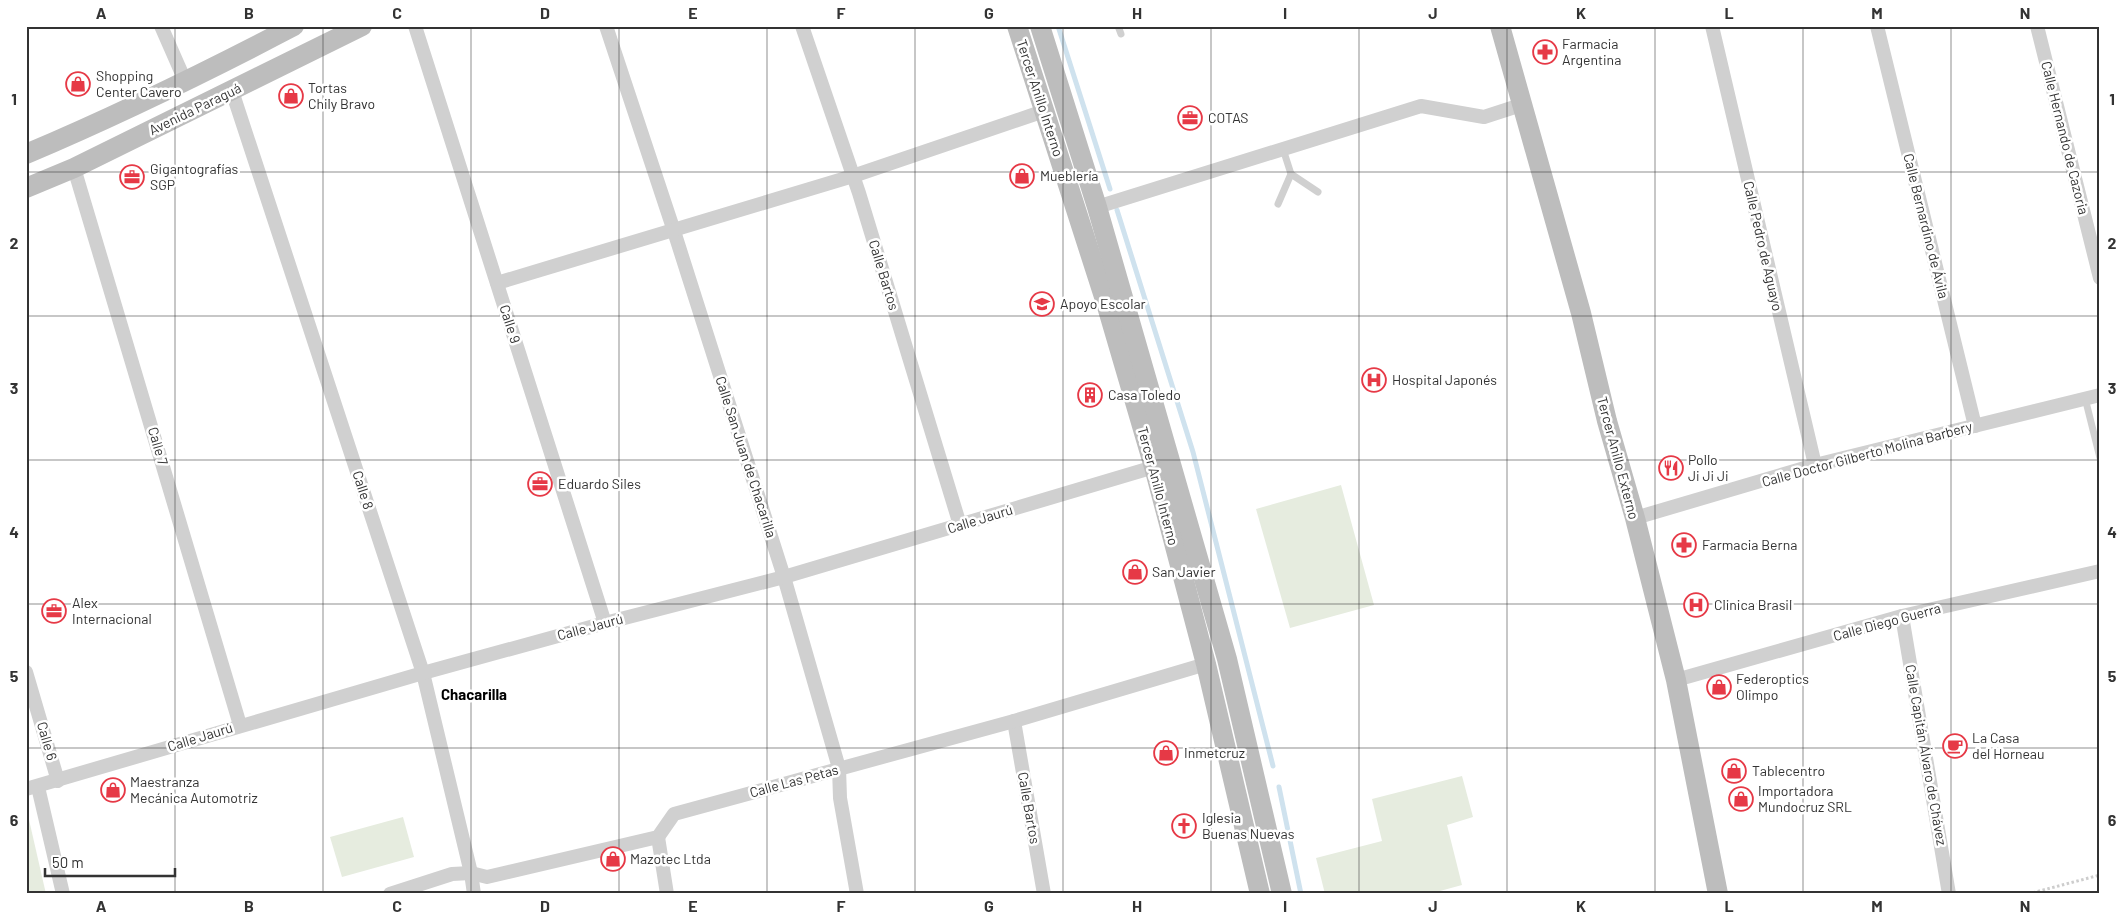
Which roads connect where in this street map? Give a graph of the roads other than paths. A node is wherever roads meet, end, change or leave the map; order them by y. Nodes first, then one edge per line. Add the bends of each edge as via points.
1 (161, 26) edge
2 (294, 26) edge
3 (362, 26) edge
4 (415, 26) edge
5 (606, 26) edge
6 (802, 26) edge
7 (1018, 26) edge
8 (1040, 26) edge
9 (1500, 26) edge
10 (1712, 26) edge
11 (1877, 26) edge
12 (2037, 26) edge
13 (186, 82) junction
14 (232, 91) junction
15 (1521, 105) junction
16 (1044, 111) junction
17 (1283, 149) junction
18 (26, 154) edge
19 (74, 168) junction
20 (1291, 174) junction
21 (853, 176) junction
22 (26, 188) edge
23 (1318, 192) dead end
24 (1278, 204) dead end
25 (1098, 207) junction
26 (674, 228) junction
27 (2100, 278) edge
28 (497, 283) junction
29 (2100, 395) edge
30 (2085, 398) junction
31 (1155, 408) junction
32 (1975, 426) junction
33 (1148, 448) junction
34 (2100, 458) edge
35 (1815, 465) junction
36 (1154, 467) junction
37 (1635, 518) junction
38 (960, 525) junction
39 (2100, 571) edge
40 (784, 577) junction
41 (1902, 616) junction
42 (605, 623) junction
43 (1206, 664) junction
44 (26, 672) edge
45 (423, 673) junction
46 (1676, 680) junction
47 (1014, 721) junction
48 (240, 725) junction
49 (839, 768) junction
50 (58, 781) junction
51 (32, 788) edge
52 (1240, 812) junction
53 (658, 837) junction
54 (1274, 853) junction
55 (471, 873) junction
56 (63, 894) edge
57 (390, 894) edge
58 (474, 894) edge
59 (666, 894) edge
60 (857, 894) edge
61 (1044, 894) edge
62 (1260, 894) edge
63 (1266, 894) edge
64 (1282, 894) edge
65 (1718, 894) edge
66 (1949, 894) edge

1 - 13 street
2 - 13 main road, Avenida Paraguá
3 - 14 main road, Avenida Paraguá
4 - 28 street, Calle 9
5 - 26 street, Calle San Juan de Chacarilla
6 - 21 street, Calle Bartos
7 - 16 main road, Tercer Anillo Interno
7 - 25 main road via 1039,65 1078,190
8 - 25 main road, Tercer Anillo Interno
9 - 15 main road, Tercer Anillo Externo
10 - 35 street, Calle Pedro de Aguayo
11 - 32 street, Calle Bernardino de Ávila
12 - 27 street, Calle Hernando de Cazoria
13 - 18 main road, Avenida Paraguá
14 - 19 main road, Avenida Paraguá
14 - 45 street, Calle 8
15 - 17 street via 1484,117 1421,106
15 - 37 main road, Tercer Anillo Externo
16 - 21 street
16 - 33 main road, Tercer Anillo Interno
17 - 20 lane
17 - 25 street
19 - 22 main road, Avenida Paraguá
19 - 48 street, Calle 7
20 - 23 lane
20 - 24 lane
21 - 26 street
21 - 38 street, Calle Bartos
25 - 31 main road, Tercer Anillo Interno
25 - 33 main road via 1092,219 1091,235 1137,381
26 - 28 street
26 - 40 street, Calle San Juan de Chacarilla
28 - 42 street, Calle 9
29 - 30 street, Calle Doctor Gilberto Molina Barbery
30 - 32 street, Calle Doctor Gilberto Molina Barbery
30 - 34 lane
31 - 43 main road via 1159,458 1210,643
31 - 54 main road, Tercer Anillo Interno via 1227,659
32 - 35 street, Calle Doctor Gilberto Molina Barbery
33 - 36 main road, Tercer Anillo Interno
35 - 37 street, Calle Doctor Gilberto Molina Barbery
36 - 38 street, Calle Jaurú
36 - 43 main road, Tercer Anillo Interno
37 - 46 main road, Tercer Anillo Externo
38 - 40 street, Calle Jaurú
39 - 41 street, Calle Diego Guerra
40 - 42 street, Calle Jaurú
40 - 49 street, Calle San Juan de Chacarilla
41 - 46 street, Calle Diego Guerra
41 - 66 street, Calle Capitán Álvaro de Chávez
42 - 45 street, Calle Jaurú
43 - 47 street, Calle Las Petas
43 - 52 main road, Tercer Anillo Interno
43 - 54 main road via 1219,680 1247,796 1256,821
44 - 50 street, Calle 6
45 - 48 street, Calle Jaurú
45 - 55 street, Calle 8
46 - 65 main road, Tercer Anillo Externo
47 - 49 street, Calle Las Petas
47 - 61 street, Calle Bartos
48 - 50 street, Calle Jaurú
49 - 53 street, Calle Las Petas via 674,814
49 - 60 street, Calle San Juan de Chacarilla via 840,798
50 - 51 street, Calle Jaurú
51 - 56 street
52 - 62 main road, Tercer Anillo Interno
52 - 63 main road via 1253,835
53 - 55 street via 487,877
53 - 59 street
54 - 64 main road, Tercer Anillo Interno
55 - 57 street via 452,874
55 - 58 street, Calle 8

